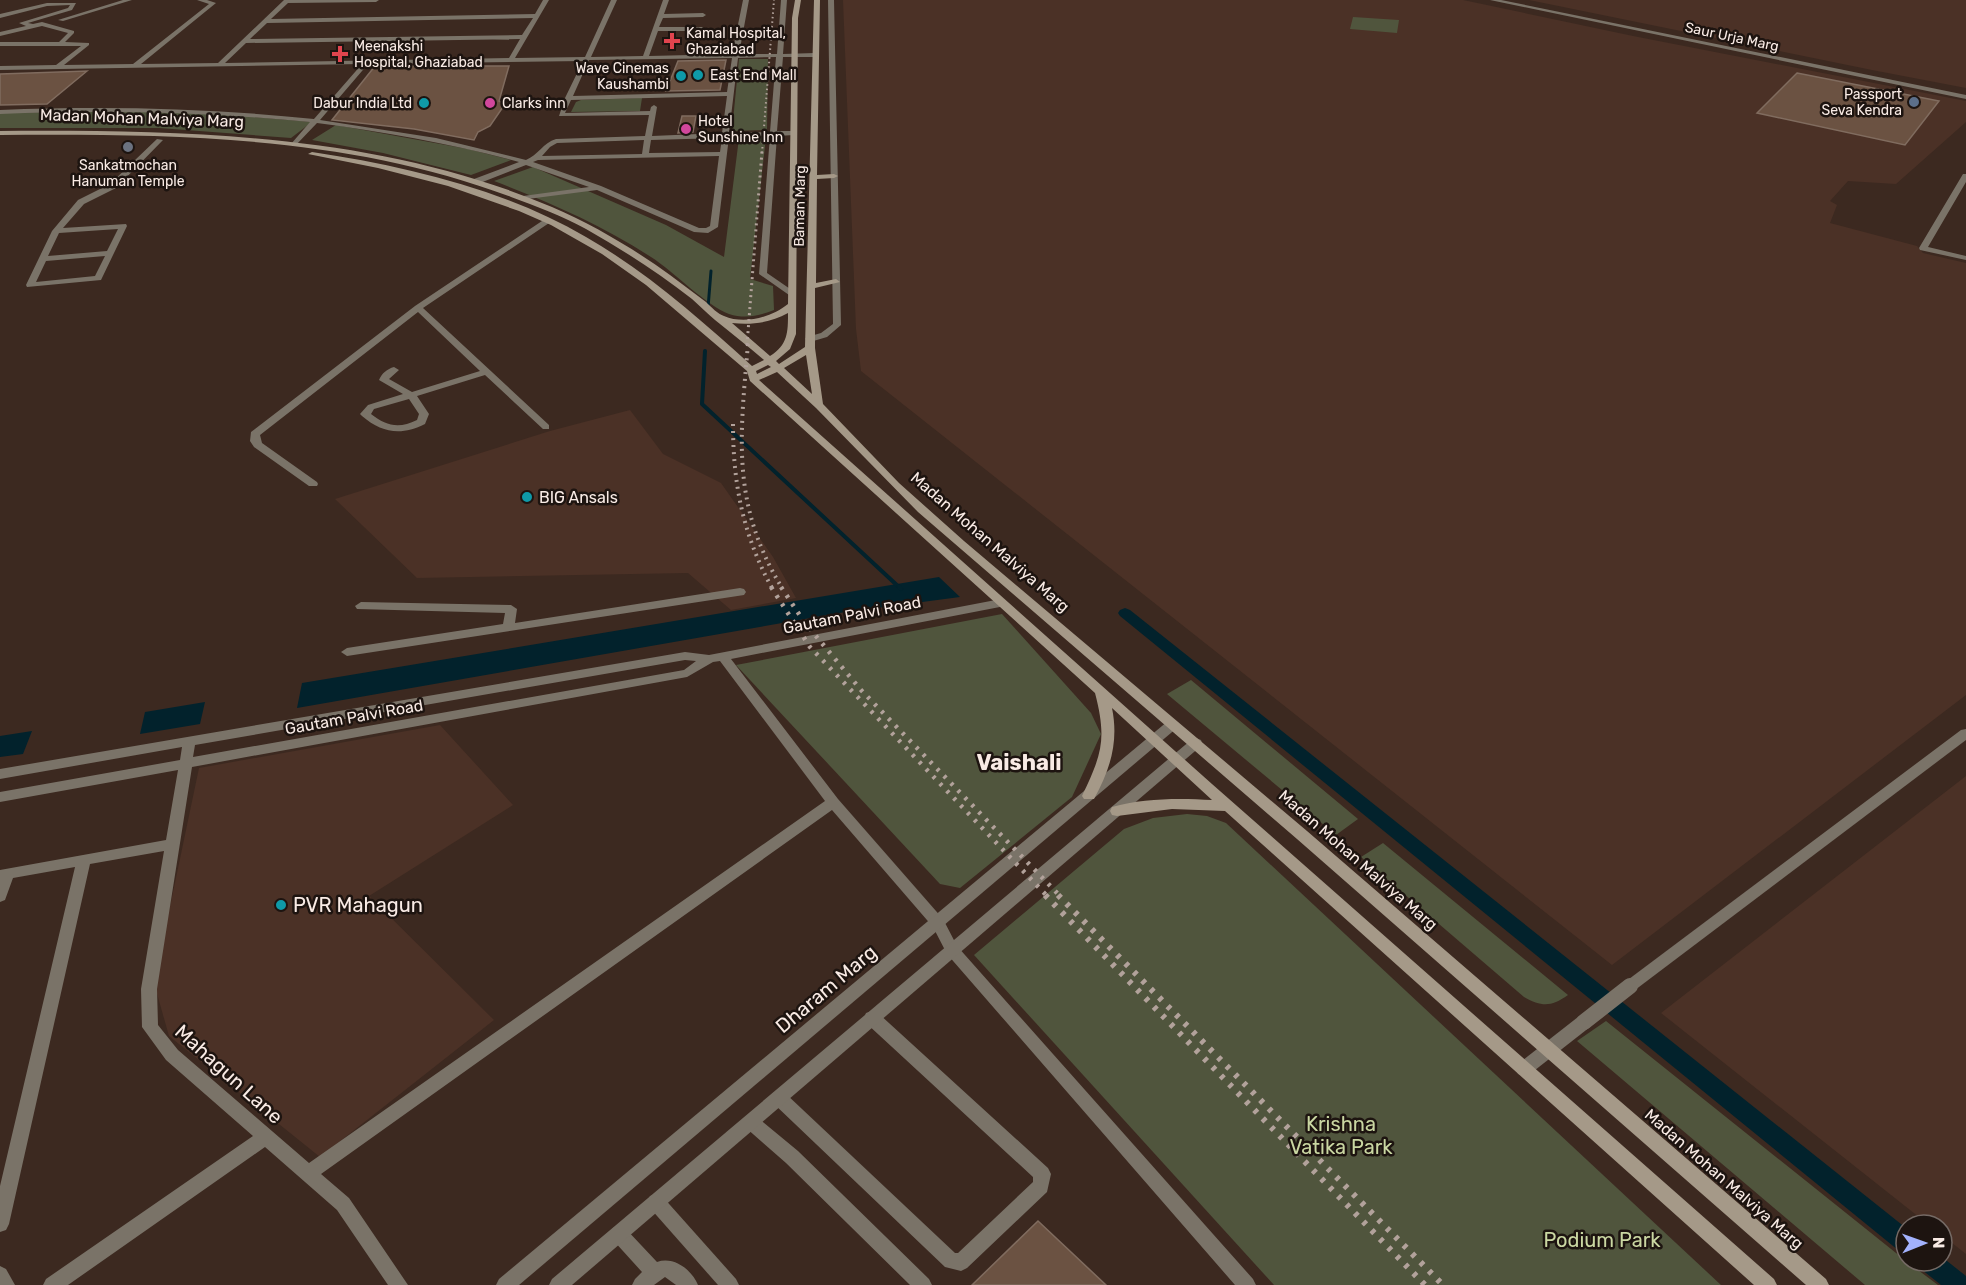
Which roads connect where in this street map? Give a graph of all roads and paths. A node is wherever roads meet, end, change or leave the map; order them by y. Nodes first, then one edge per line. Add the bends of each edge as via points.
1 (129, 0) edge
2 (200, 0) edge
3 (220, 0) edge
4 (376, 0) edge
5 (546, 0) edge
6 (614, 0) edge
7 (666, 0) edge
8 (746, 0) edge
9 (784, 0) edge
10 (798, 0) edge
11 (817, 0) edge
12 (831, 0) edge
13 (1493, 0) edge
14 (1504, 0) edge
15 (287, 1) edge
16 (213, 3) junction
17 (537, 15) junction
18 (703, 15) dead end
19 (0, 16) edge
20 (659, 16) junction
21 (266, 21) junction
22 (48, 24) junction
23 (32, 26) junction
24 (654, 29) junction
25 (702, 29) dead end
26 (2, 32) edge
27 (1674, 36) junction
28 (525, 37) junction
29 (244, 41) junction
30 (61, 43) junction
31 (0, 44) edge
32 (815, 55) junction
33 (778, 56) junction
34 (795, 56) junction
35 (735, 57) junction
36 (645, 58) junction
37 (586, 59) junction
38 (511, 60) junction
39 (366, 63) junction
40 (219, 65) junction
41 (134, 66) junction
42 (56, 68) junction
43 (0, 69) edge
44 (730, 94) junction
45 (1966, 95) edge
46 (656, 97) junction
47 (568, 98) junction
48 (0, 112) edge
49 (653, 113) junction
50 (315, 122) junction
51 (0, 133) edge
52 (794, 133) junction
53 (772, 134) junction
54 (63, 135) junction
55 (725, 135) junction
56 (648, 137) junction
57 (0, 139) edge
58 (159, 140) junction
59 (295, 144) junction
60 (794, 147) junction
61 (814, 150) junction
62 (722, 154) junction
63 (645, 156) junction
64 (537, 158) junction
65 (794, 162) junction
66 (525, 163) junction
67 (410, 164) junction
68 (396, 171) junction
69 (834, 176) junction
70 (1966, 176) edge
71 (815, 177) junction
72 (477, 181) junction
73 (600, 187) junction
74 (523, 198) junction
75 (548, 221) junction
76 (56, 231) junction
77 (109, 253) junction
78 (1966, 258) edge
79 (42, 259) junction
80 (836, 282) junction
81 (812, 286) junction
82 (792, 293) junction
83 (792, 305) junction
84 (418, 309) junction
85 (717, 318) junction
86 (810, 344) junction
87 (767, 361) junction
88 (776, 368) junction
89 (394, 370) dead end
90 (486, 372) junction
91 (752, 374) junction
92 (411, 395) junction
93 (818, 406) junction
94 (546, 428) dead end
95 (313, 484) dead end
96 (740, 592) dead end
97 (1001, 603) junction
98 (361, 606) dead end
99 (508, 627) junction
100 (347, 652) dead end
101 (716, 658) junction
102 (1101, 692) junction
103 (1173, 724) junction
104 (1966, 733) edge
105 (1154, 740) junction
106 (189, 742) junction
107 (1196, 743) junction
108 (1176, 760) junction
109 (185, 764) junction
110 (0, 774) edge
111 (1089, 796) junction
112 (0, 797) edge
113 (833, 802) junction
114 (1228, 807) junction
115 (1117, 812) junction
116 (172, 844) junction
117 (84, 860) junction
118 (3, 875) edge
119 (0, 896) edge
120 (938, 923) junction
121 (952, 950) junction
122 (872, 1018) junction
123 (1549, 1050) junction
124 (1524, 1069) junction
125 (779, 1098) junction
126 (751, 1122) junction
127 (266, 1137) junction
128 (309, 1173) junction
129 (656, 1202) junction
130 (0, 1224) edge
131 (619, 1234) junction
132 (0, 1275) edge
133 (647, 1279) edge
134 (6, 1285) edge
135 (52, 1285) edge
136 (399, 1285) edge
137 (505, 1285) edge
138 (558, 1285) edge
139 (689, 1285) edge
140 (730, 1285) edge
141 (923, 1285) edge
142 (1247, 1285) edge
143 (1768, 1285) edge
144 (1820, 1285) edge

1 - 22 street
2 - 16 street
3 - 16 street
4 - 15 street
5 - 17 street
6 - 37 street
7 - 20 street
8 - 35 street
9 - 33 street
10 - 34 main road, Baman Marg
11 - 32 main road, Baman Marg
12 - 69 street
13 - 27 street, Saur Urja Marg
14 - 27 street, Saur Urja Marg
15 - 21 street
16 - 41 street
17 - 21 street
17 - 28 street
18 - 20 street
19 - 23 street via 55,1 74,4 70,9 22,23
20 - 24 street
21 - 29 street
22 - 23 street
22 - 30 street via 72,32
23 - 26 street
24 - 25 street
24 - 36 street
27 - 45 street, Saur Urja Marg
28 - 29 street
28 - 38 street
29 - 40 street
30 - 31 street
30 - 42 street via 87,44
32 - 34 street
32 - 61 main road, Baman Marg
33 - 34 street
33 - 35 street
33 - 53 street
34 - 52 main road, Baman Marg
35 - 36 street
35 - 44 street
36 - 37 street
37 - 38 street
37 - 47 street
38 - 39 street
39 - 40 street
39 - 50 street
40 - 41 street
41 - 42 street
42 - 43 street
44 - 46 street
44 - 55 street
46 - 47 street
46 - 49 street
47 - 49 street via 561,115
48 - 50 street via 99,110
49 - 56 street
50 - 59 street
50 - 66 street via 421,138
51 - 54 main road, Madan Mohan Malviya Marg
52 - 53 street
52 - 60 main road, Baman Marg
53 - 55 street
53 - 82 street via 762,274
54 - 57 main road, Madan Mohan Malviya Marg
54 - 58 main road, Madan Mohan Malviya Marg
54 - 59 main road, Madan Mohan Malviya Marg via 199,135
55 - 56 street
55 - 62 street
56 - 63 street
56 - 64 street via 556,141 546,145
58 - 68 main road, Madan Mohan Malviya Marg via 318,155
58 - 76 street via 113,186 81,202
59 - 67 main road, Madan Mohan Malviya Marg
60 - 61 main road
60 - 65 main road, Baman Marg
61 - 65 main road
61 - 71 main road, Baman Marg
62 - 63 street
62 - 73 street via 714,227 708,231 697,230
63 - 64 street
64 - 66 street
65 - 82 main road, Baman Marg
66 - 72 street
66 - 73 street
67 - 68 main road
67 - 72 main road, Madan Mohan Malviya Marg
68 - 75 main road, Madan Mohan Malviya Marg
69 - 71 main road
69 - 80 street
70 - 78 street via 1923,248
71 - 81 main road, Baman Marg
72 - 74 main road, Madan Mohan Malviya Marg
73 - 74 street
74 - 85 main road, Madan Mohan Malviya Marg via 616,242 676,283
75 - 84 street
75 - 91 main road, Madan Mohan Malviya Marg via 581,237 660,291
76 - 77 street via 123,226
76 - 79 street
77 - 79 street
77 - 79 street via 98,278 30,285
80 - 81 main road
80 - 86 street via 837,325
81 - 86 main road, Baman Marg
82 - 83 main road, Baman Marg
83 - 85 main road via 764,321
83 - 87 main road, Baman Marg via 790,345
84 - 90 street
84 - 95 street via 255,434 258,445
85 - 87 main road, Madan Mohan Malviya Marg
86 - 88 main road via 792,361
86 - 93 main road, Baman Marg
87 - 88 main road, Madan Mohan Malviya Marg
87 - 91 main road, Baman Marg
88 - 91 main road
88 - 93 main road, Madan Mohan Malviya Marg
89 - 92 street via 384,380
90 - 92 street
90 - 94 street
91 - 97 main road, Madan Mohan Malviya Marg
92 - 92 street via 424,414 422,422 408,430 379,426 365,414 371,407
93 - 103 main road, Madan Mohan Malviya Marg via 916,505
96 - 99 street
97 - 101 street, Gautam Palvi Road
97 - 102 main road, Madan Mohan Malviya Marg
98 - 99 street via 511,609
99 - 100 street
101 - 106 street, Gautam Palvi Road via 685,656
101 - 109 street, Gautam Palvi Road via 687,673
101 - 113 street
102 - 105 main road, Madan Mohan Malviya Marg
102 - 111 main road via 1109,720 1108,753
103 - 105 street, Dharam Marg
103 - 107 main road, Madan Mohan Malviya Marg
104 - 123 street, bridge
105 - 108 main road, Madan Mohan Malviya Marg
105 - 111 street, Dharam Marg
106 - 109 street, Mahagun Lane
106 - 110 street, Gautam Palvi Road
107 - 108 street
107 - 123 main road, Madan Mohan Malviya Marg
108 - 114 main road, Madan Mohan Malviya Marg
108 - 115 street
109 - 112 street, Gautam Palvi Road
109 - 116 street, Mahagun Lane
111 - 120 street, Dharam Marg
113 - 120 street
113 - 128 street
114 - 115 main road via 1199,802
114 - 124 main road, Madan Mohan Malviya Marg
115 - 121 street
116 - 117 street
116 - 127 street, Mahagun Lane via 149,989 150,1027 172,1055
117 - 118 street
117 - 130 street
118 - 119 street
120 - 121 street
120 - 137 street, Dharam Marg
121 - 122 street
121 - 142 street
122 - 125 street
122 - 125 street via 1042,1174 1041,1186 961,1262 951,1261
123 - 124 street
123 - 144 main road, Madan Mohan Malviya Marg
124 - 143 main road, Madan Mohan Malviya Marg
125 - 126 street
126 - 129 street
126 - 141 street
127 - 128 street, Mahagun Lane
127 - 135 street
128 - 136 street, Mahagun Lane via 343,1204
129 - 131 street
129 - 140 street
131 - 133 street
131 - 138 street
132 - 134 street
133 - 139 street via 662,1268 675,1269

